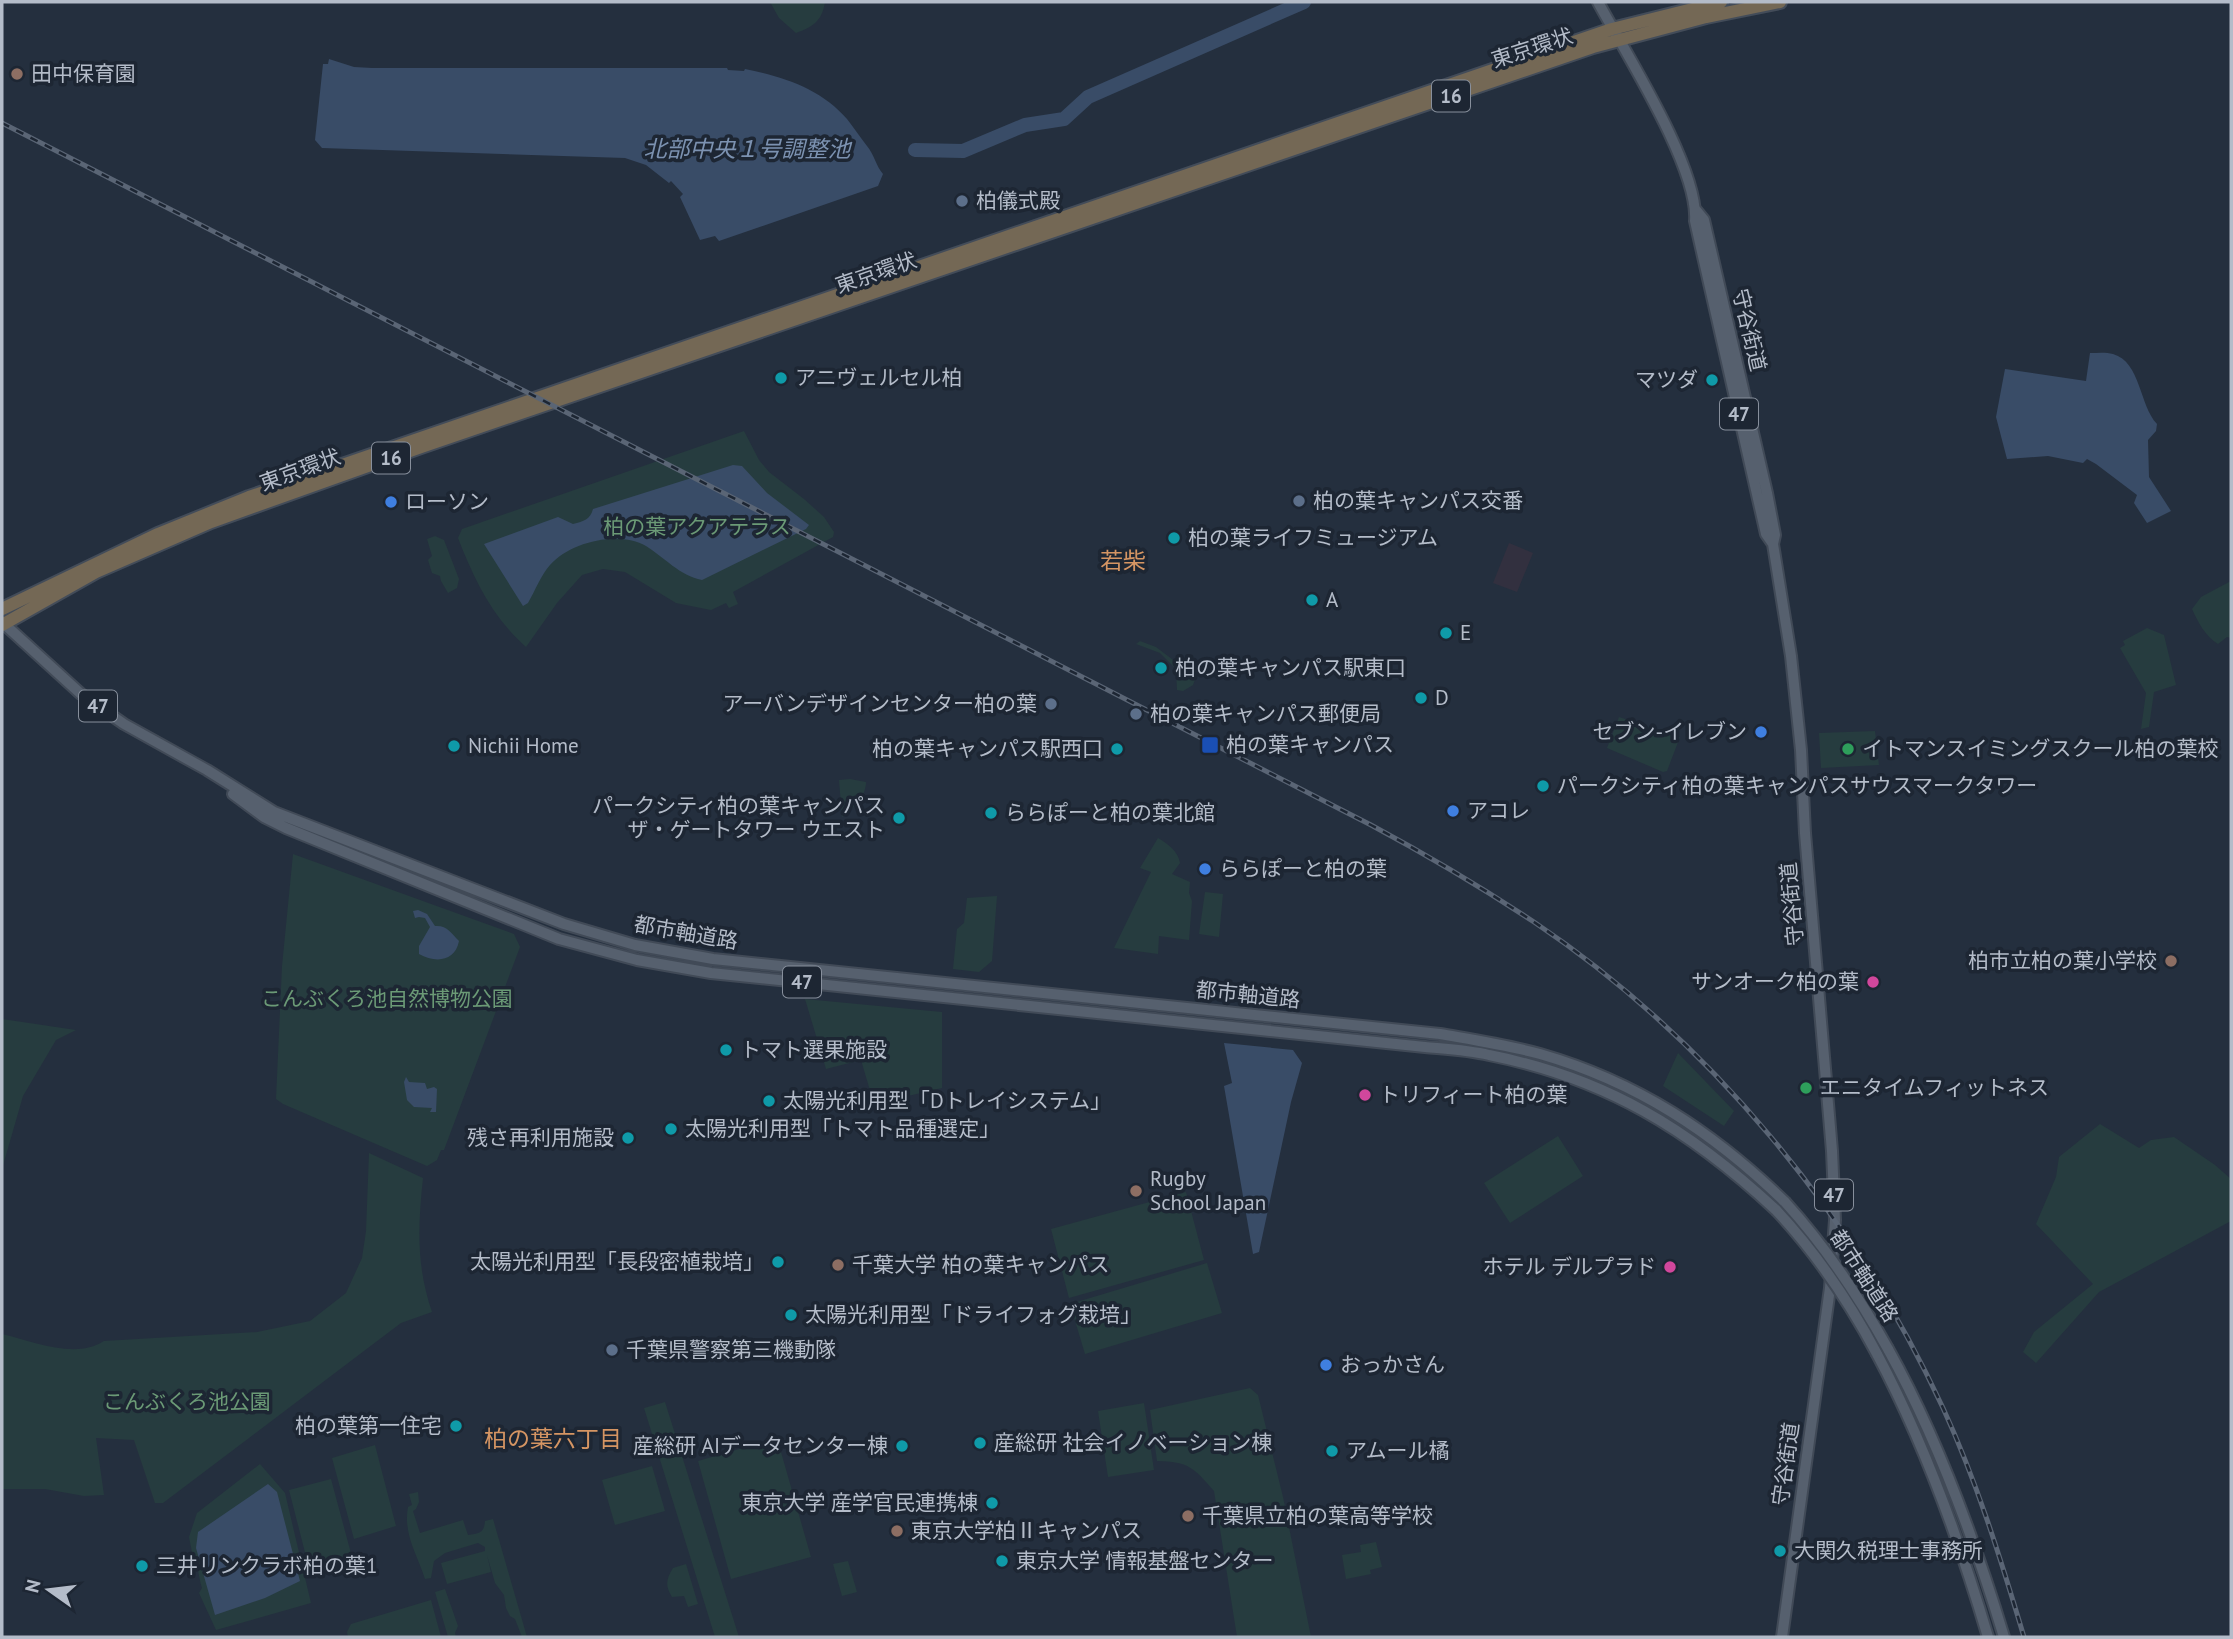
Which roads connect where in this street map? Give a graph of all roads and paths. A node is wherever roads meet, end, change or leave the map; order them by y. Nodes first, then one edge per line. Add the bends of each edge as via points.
1 (1598, 2) edge
2 (1721, 2) edge
3 (1780, 2) edge
4 (1615, 34) junction
5 (2, 609) edge
6 (2, 623) edge
7 (207, 770) junction
8 (1782, 1637) edge
9 (1988, 1637) edge
10 (2004, 1637) edge

1 - 4 main road, 守谷街道 / 47
2 - 4 highway, 東京環状 / 16
3 - 4 highway, 東京環状 / 16
4 - 5 highway, 東京環状 / 16 via 248,497 158,534
4 - 6 highway, 東京環状 / 16 via 211,522 96,572
4 - 8 main road, 守谷街道 / 47 via 1672,140 1695,209 1766,534 1773,544 1800,742 1835,1220 1830,1288
6 - 7 main road, 都市軸道路 / 47 via 81,694 154,743
7 - 9 main road, 都市軸道路 / 47, bridge via 255,811 286,828 559,939 647,962 711,973 1486,1054 1580,1080 1658,1117 1729,1166 1776,1210 1836,1285 1908,1414 1959,1543
7 - 10 main road, 都市軸道路 / 47, bridge via 297,823 547,918 657,950 819,971 1440,1034 1538,1053 1614,1081 1692,1123 1741,1161 1785,1202 1846,1277 1888,1349 1941,1459

